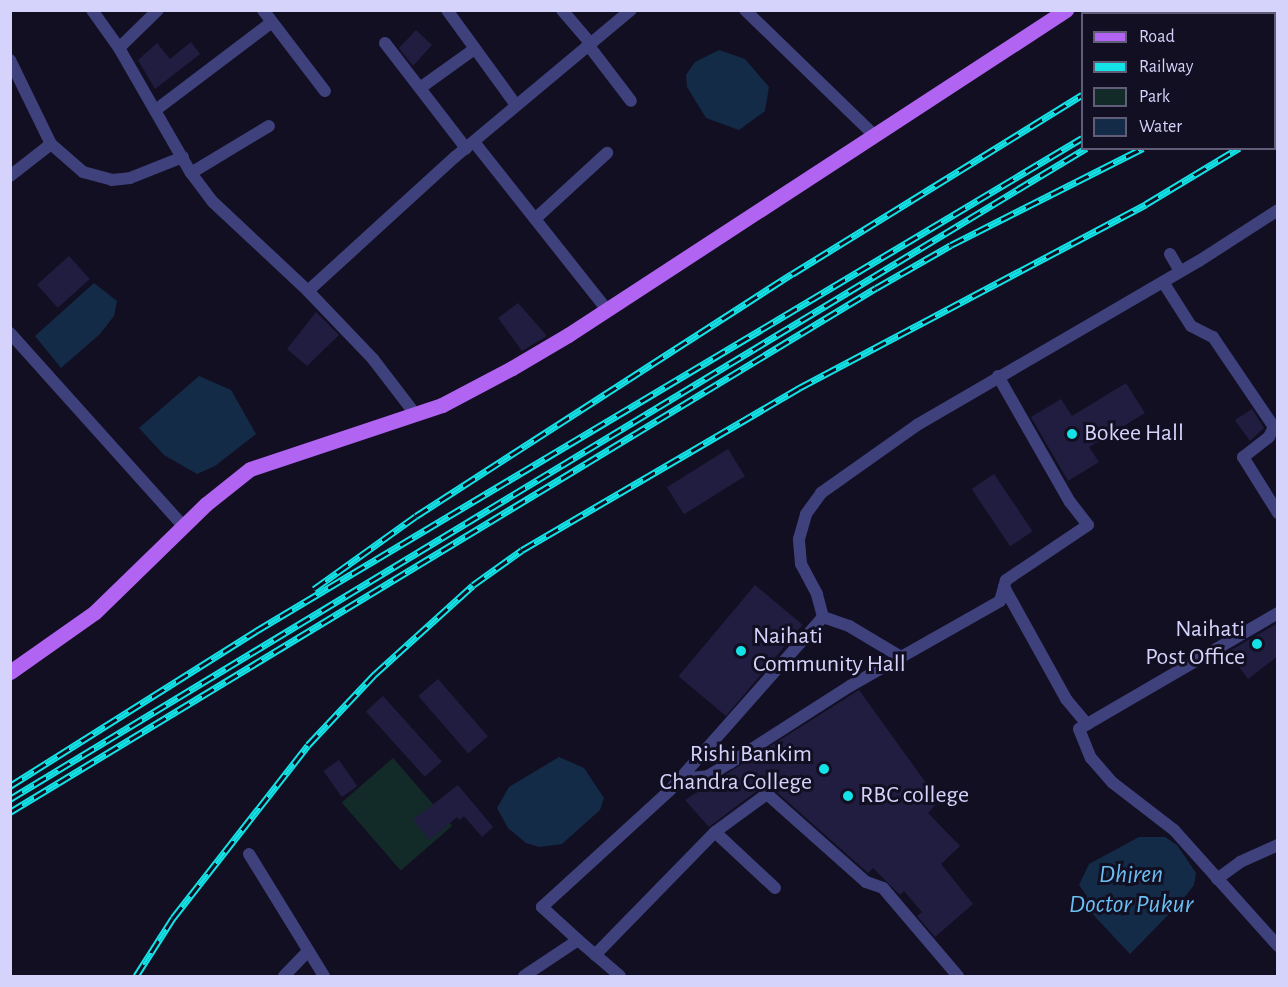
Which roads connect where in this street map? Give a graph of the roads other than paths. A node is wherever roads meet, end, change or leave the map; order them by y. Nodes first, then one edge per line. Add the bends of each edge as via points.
1 (92, 10) edge
2 (158, 10) edge
3 (263, 10) edge
4 (447, 10) edge
5 (562, 10) edge
6 (631, 10) edge
7 (746, 10) edge
8 (1066, 10) edge
9 (272, 22) junction
10 (385, 43) dead end
11 (590, 45) junction
12 (119, 48) junction
13 (473, 50) junction
14 (10, 60) edge
15 (420, 88) junction
16 (325, 91) dead end
17 (631, 101) dead end
18 (516, 105) junction
19 (157, 109) junction
20 (269, 126) dead end
21 (873, 134) junction
22 (51, 144) junction
23 (470, 145) junction
24 (608, 153) dead end
25 (183, 157) junction
26 (191, 173) junction
27 (10, 176) edge
28 (1278, 210) edge
29 (535, 219) junction
30 (1170, 254) dead end
31 (1180, 271) junction
32 (1163, 282) junction
33 (308, 291) junction
34 (607, 310) junction
35 (10, 333) edge
36 (998, 376) junction
37 (416, 415) junction
38 (1278, 513) edge
39 (183, 526) junction
40 (1004, 587) junction
41 (1278, 613) edge
42 (823, 617) junction
43 (901, 657) junction
44 (10, 672) edge
45 (1087, 724) junction
46 (681, 779) junction
47 (715, 832) junction
48 (1278, 845) edge
49 (249, 854) dead end
50 (1217, 879) junction
51 (775, 888) dead end
52 (578, 940) junction
53 (1278, 946) edge
54 (308, 951) junction
55 (595, 955) junction
56 (284, 976) edge
57 (324, 976) edge
58 (524, 976) edge
59 (620, 976) edge
60 (958, 976) edge

1 - 12 street
2 - 12 street
3 - 9 street
4 - 13 street
5 - 11 street
6 - 11 street
7 - 21 street
8 - 21 main road
9 - 16 street
9 - 19 street
10 - 15 street
11 - 17 street
11 - 18 street
12 - 19 street
13 - 15 street
13 - 18 street
14 - 22 street
15 - 23 street
18 - 23 street
19 - 25 street
20 - 26 street
21 - 34 main road
22 - 25 street via 83,172 112,180 130,178
22 - 27 street
23 - 29 street
23 - 33 street
24 - 29 street
25 - 26 street
26 - 33 street via 233,224
28 - 31 street
29 - 34 street
30 - 31 street
31 - 32 street
32 - 36 street
32 - 38 street via 1191,326 1213,337 1274,427 1269,437 1243,457
33 - 37 street via 373,359
34 - 37 main road via 512,368
35 - 39 street
36 - 40 street via 1070,502 1092,530 1006,580
36 - 42 street via 917,425 822,494 806,514 799,539 801,564 818,594
37 - 39 main road via 250,469
39 - 44 main road via 95,612
40 - 43 street via 1000,602
40 - 45 street via 1066,699
41 - 45 street
42 - 43 street via 849,626
42 - 46 street
43 - 46 street via 708,776
45 - 50 street via 1079,729 1091,758 1113,783 1174,830
46 - 52 street via 542,907
47 - 51 street
47 - 55 street
47 - 60 street via 759,798 766,794 774,797 866,882 883,888
48 - 50 street via 1240,862
49 - 54 street
50 - 53 street
52 - 55 street
52 - 58 street
54 - 56 street
54 - 57 street
55 - 59 street

